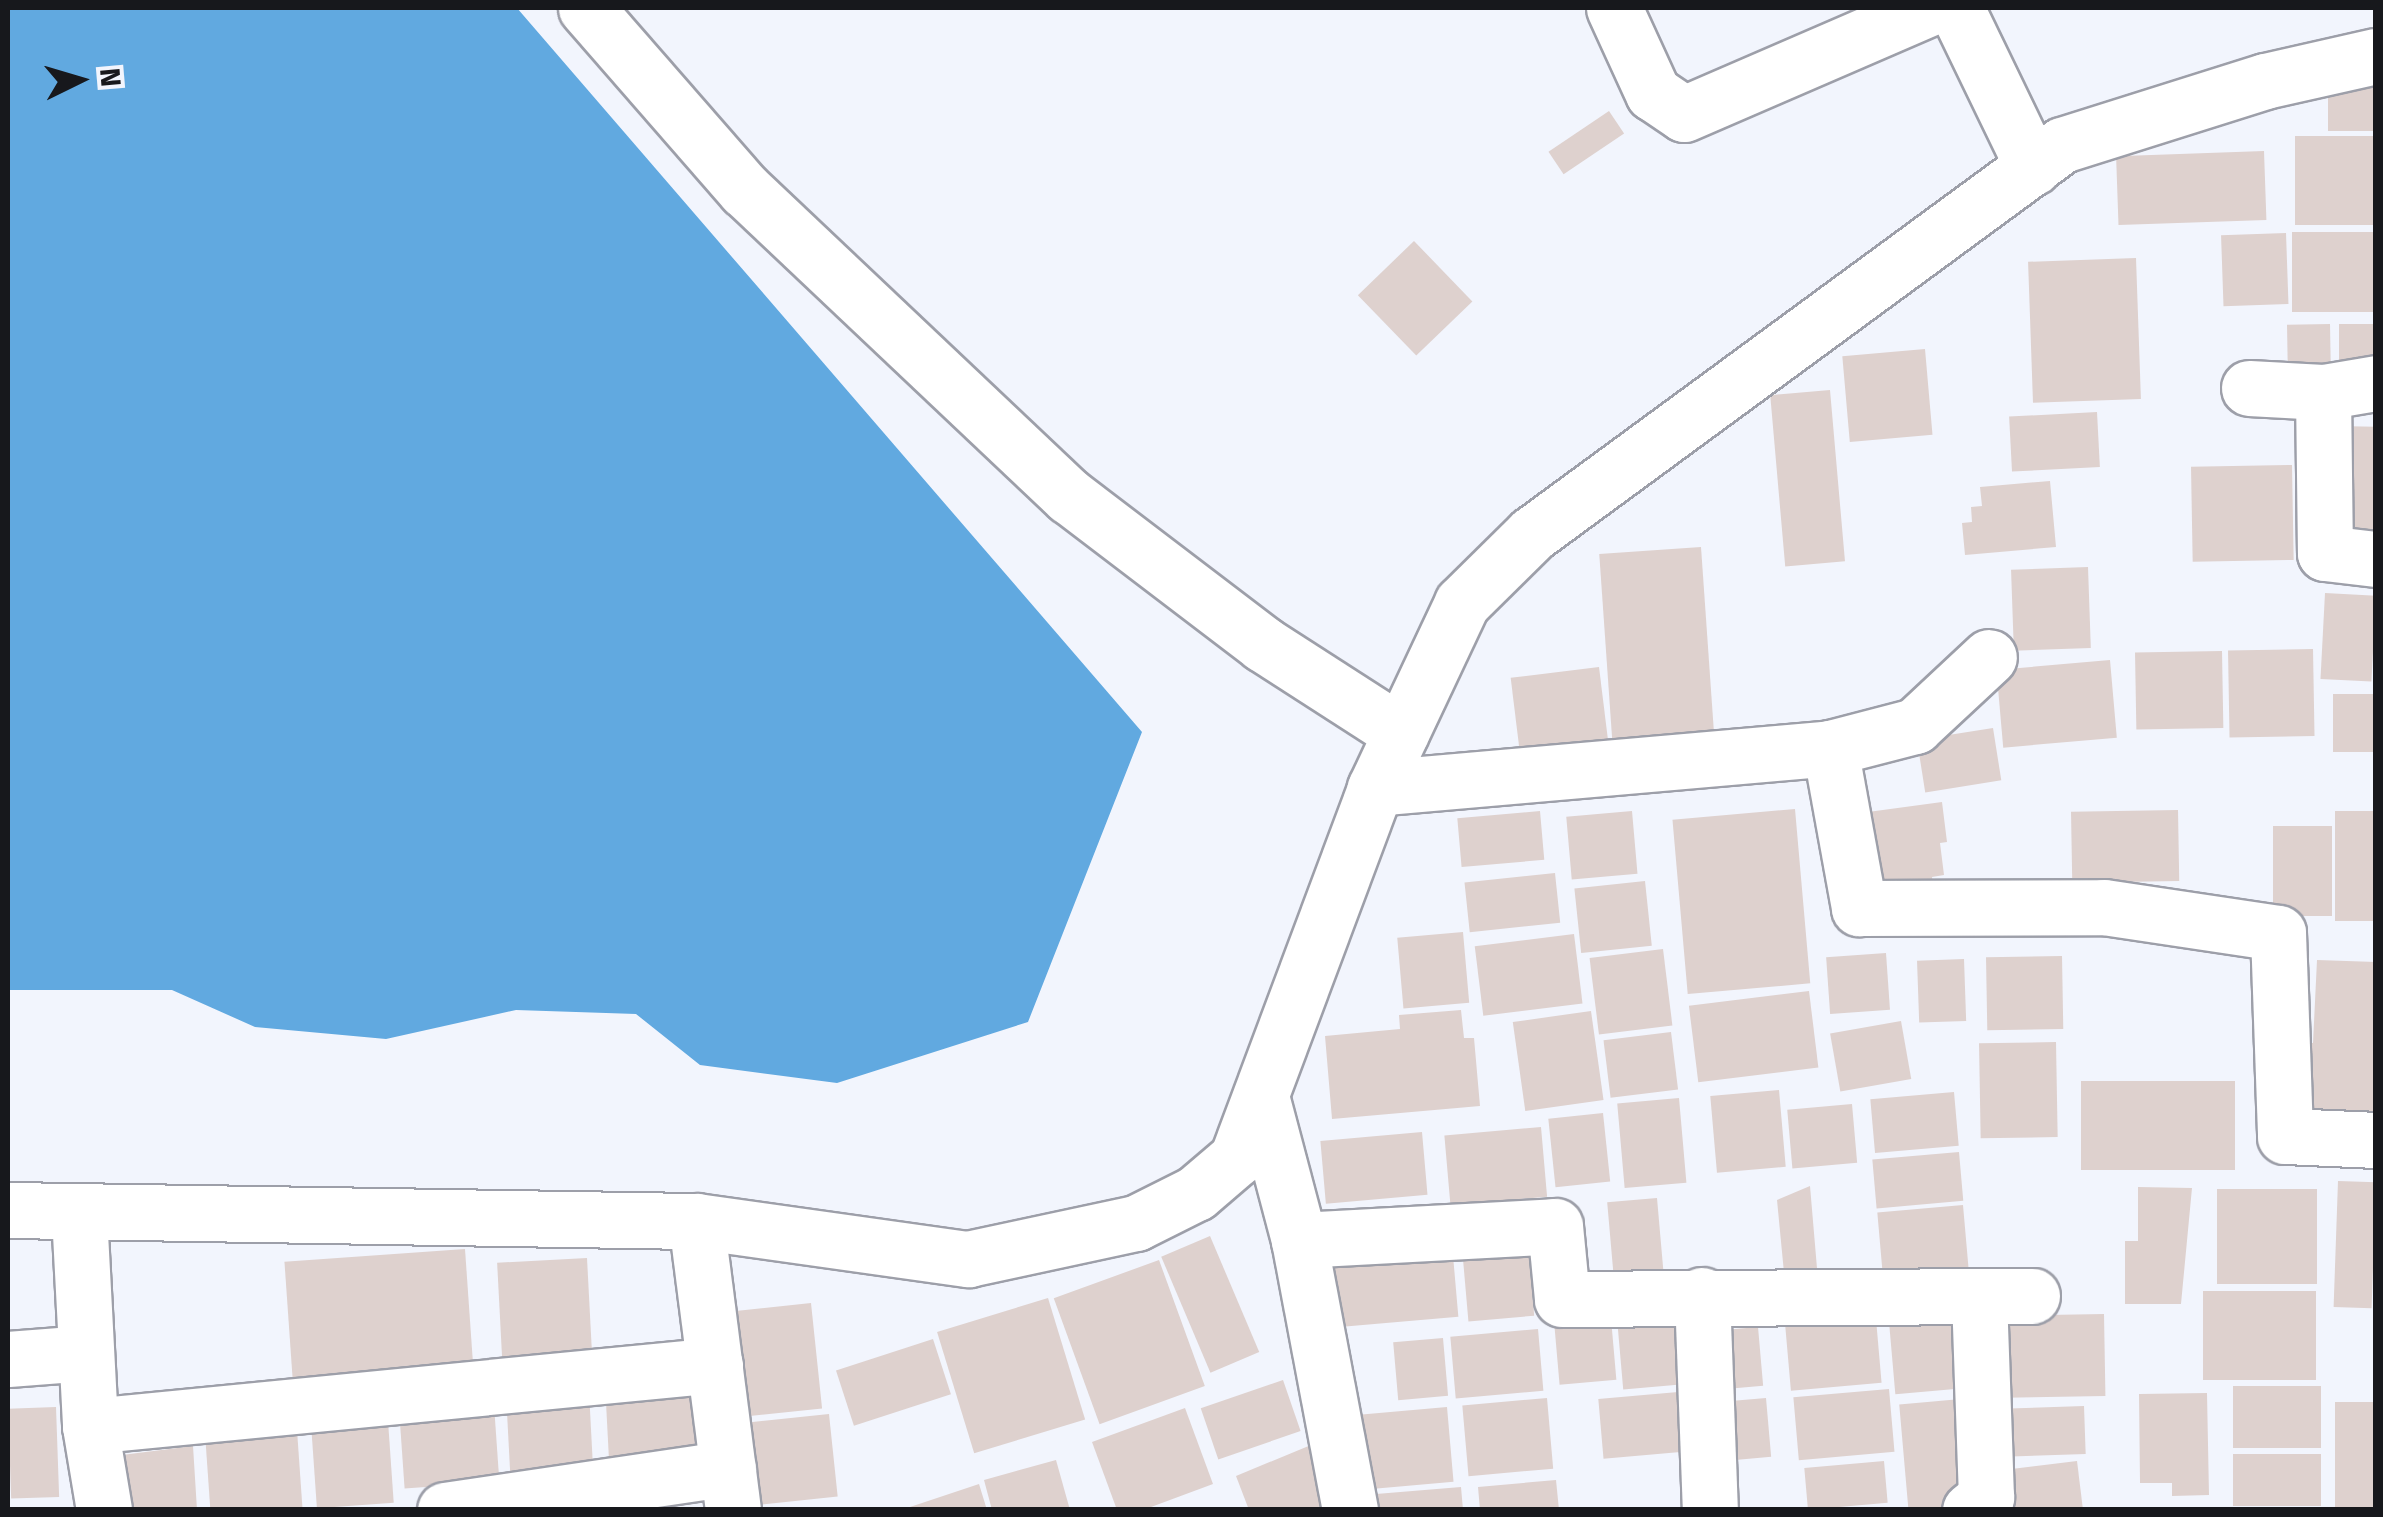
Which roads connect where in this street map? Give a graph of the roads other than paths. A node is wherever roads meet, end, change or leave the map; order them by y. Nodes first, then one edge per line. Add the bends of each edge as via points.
1 (586, 8) edge
2 (1614, 8) edge
3 (1928, 8) edge
4 (1956, 8) edge
5 (2376, 56) edge
6 (2033, 167) junction
7 (2349, 387) edge
8 (2249, 388) dead end
9 (2376, 559) edge
10 (1989, 657) dead end
11 (1401, 733) junction
12 (1830, 748) junction
13 (1375, 788) junction
14 (1261, 1096) junction
15 (2376, 1140) edge
16 (8, 1210) edge
17 (79, 1214) junction
18 (696, 1222) junction
19 (1299, 1240) junction
20 (1702, 1295) junction
21 (86, 1353) junction
22 (8, 1359) edge
23 (715, 1365) junction
24 (90, 1426) junction
25 (731, 1489) edge
26 (104, 1510) edge
27 (445, 1510) edge
28 (1350, 1510) edge
29 (1710, 1510) edge
30 (1970, 1510) edge

1 - 11 street via 746,190 1069,496 1263,644
2 - 3 street via 1653,93 1684,114
4 - 6 street
5 - 6 street via 2076,139
6 - 11 street via 1532,534 1462,603
7 - 8 street
7 - 9 street via 2325,553
10 - 12 street via 1915,726
11 - 13 street
12 - 13 street
12 - 15 street via 1859,908 2104,907 2278,934 2285,1136
13 - 14 street
14 - 18 street via 1237,1158 1196,1193 1136,1223 968,1259
14 - 19 street
16 - 17 street
17 - 18 street
17 - 21 street
18 - 23 street
19 - 20 street via 1555,1226 1562,1300
19 - 28 street
20 - 29 street
20 - 30 street via 2005,1296 1986,1497
21 - 22 street
21 - 24 street
23 - 24 street
23 - 25 street
24 - 26 street
25 - 27 street

